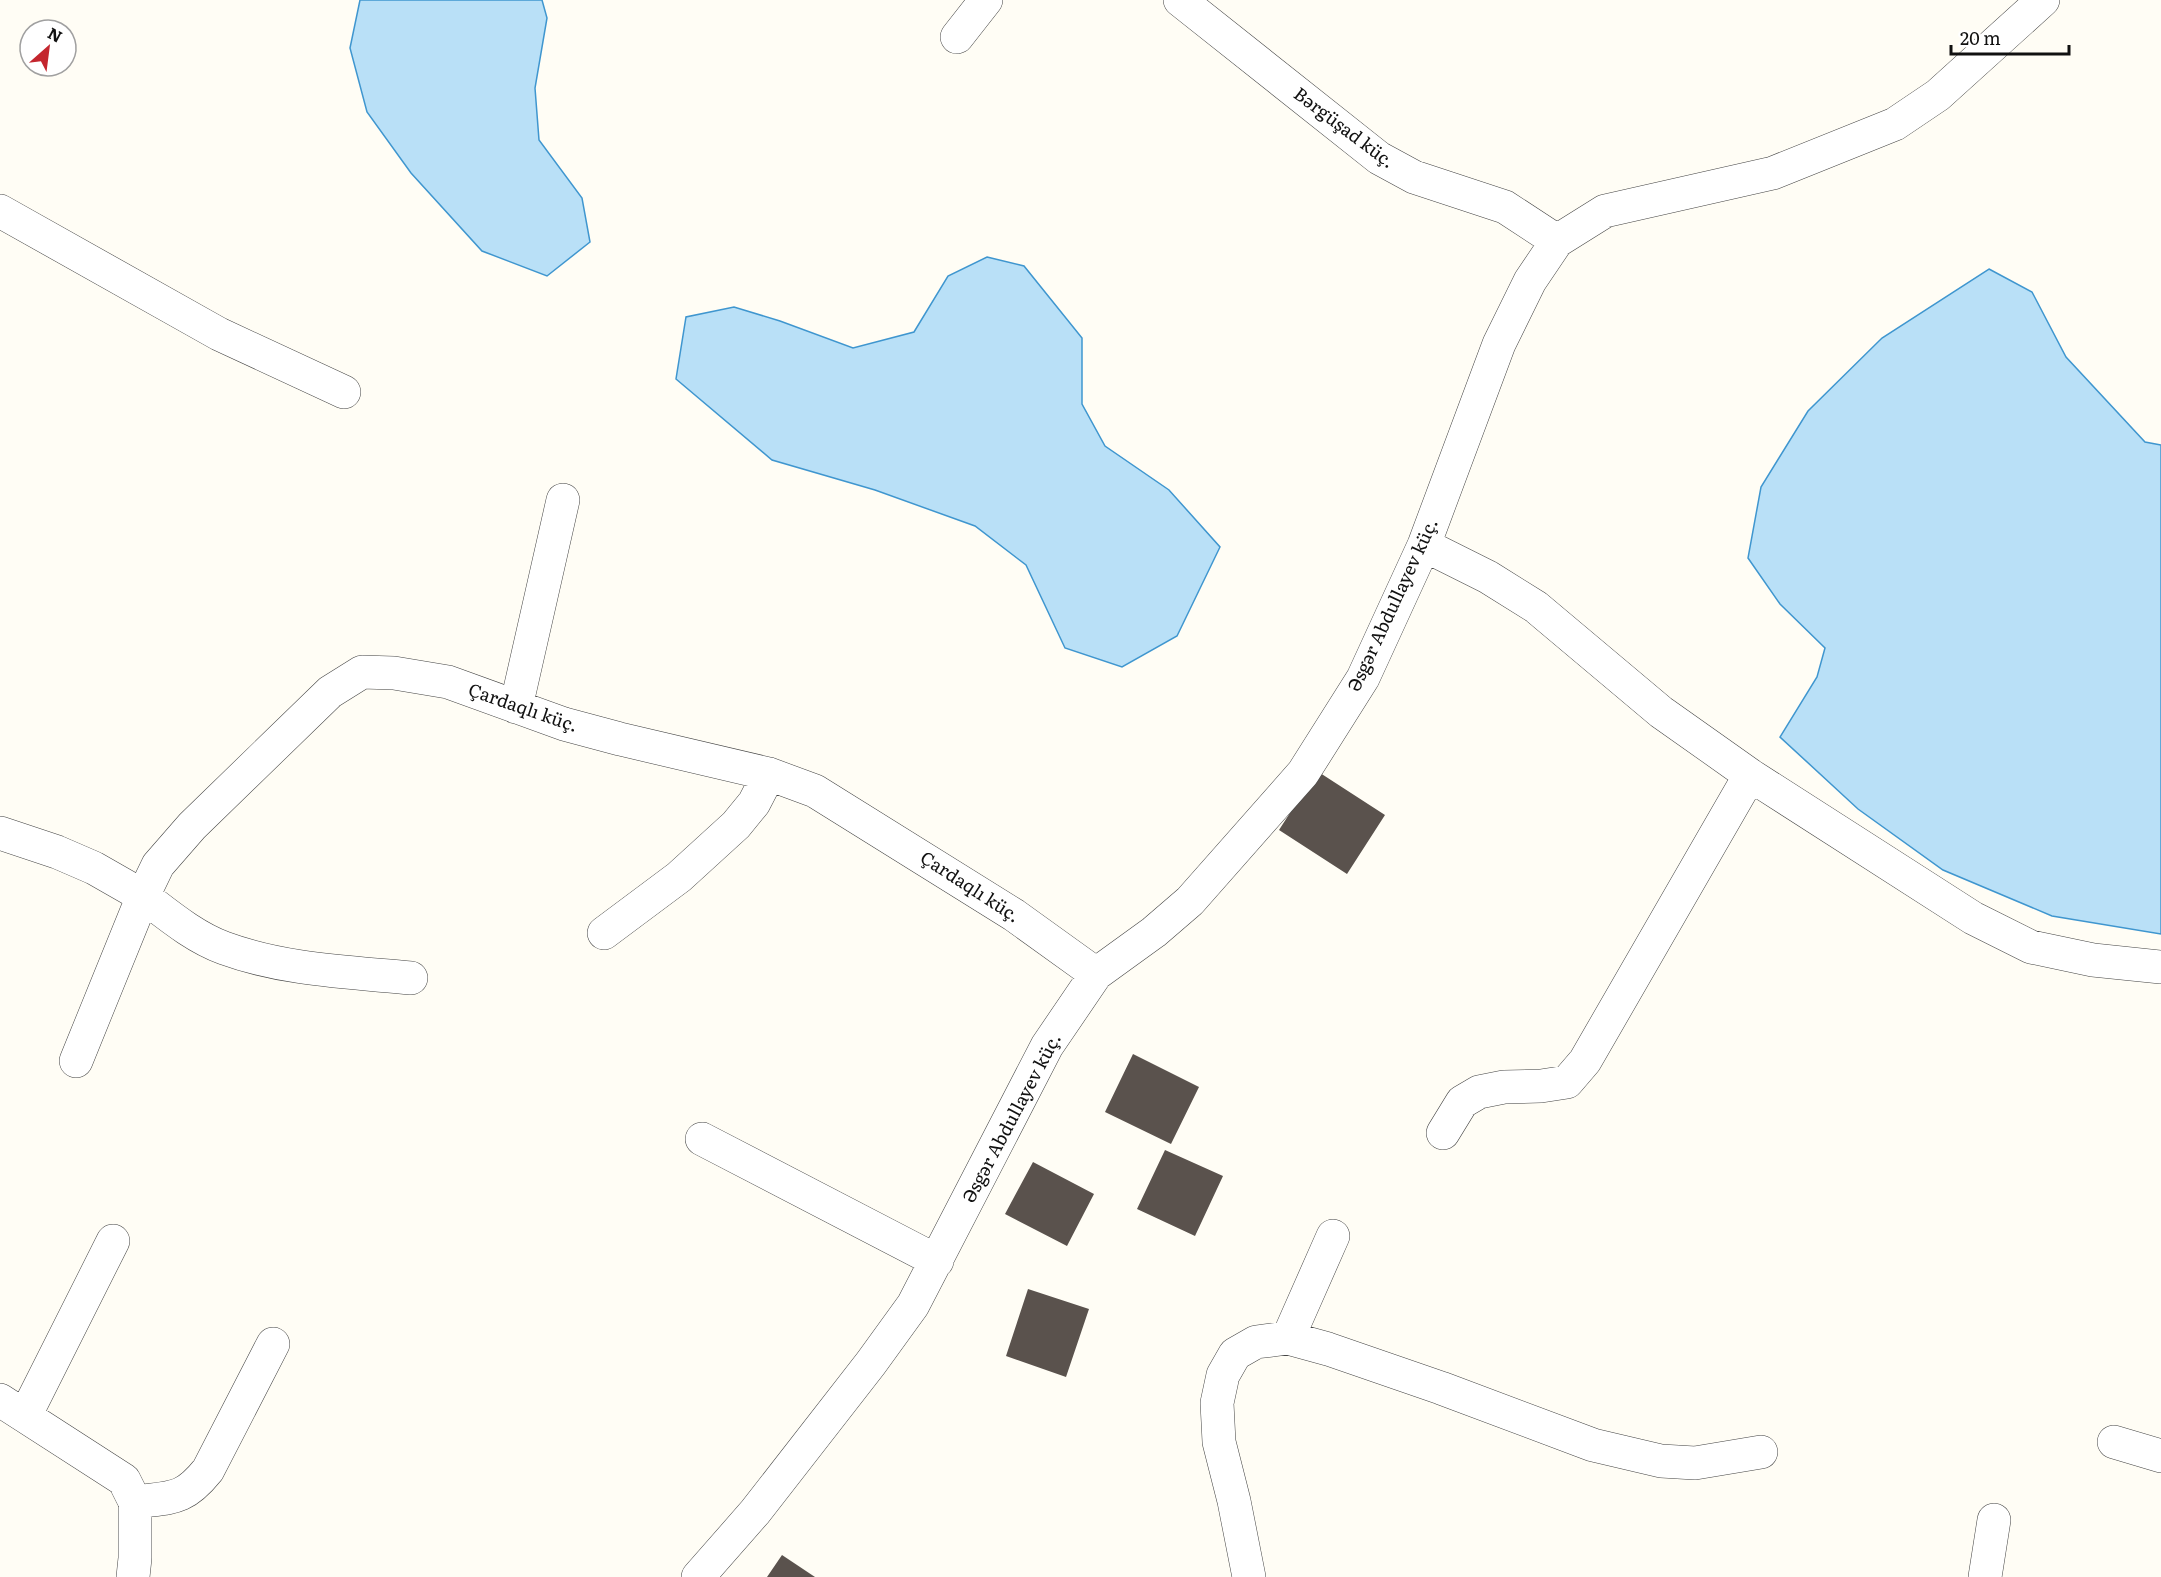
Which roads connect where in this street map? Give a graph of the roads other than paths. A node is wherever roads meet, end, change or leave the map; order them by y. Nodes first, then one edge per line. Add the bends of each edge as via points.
1 (986, 0) edge
2 (1180, 0) edge
3 (2043, 0) edge
4 (957, 37) dead end
5 (0, 211) edge
6 (1557, 241) junction
7 (344, 392) dead end
8 (563, 500) dead end
9 (1424, 545) junction
10 (516, 706) junction
11 (769, 774) junction
12 (1750, 775) junction
13 (0, 833) edge
14 (142, 896) junction
15 (604, 933) dead end
16 (2161, 967) edge
17 (1096, 974) junction
18 (411, 978) dead end
19 (76, 1061) dead end
20 (1443, 1133) dead end
21 (702, 1139) dead end
22 (1333, 1236) dead end
23 (113, 1241) dead end
24 (937, 1261) junction
25 (1288, 1338) junction
26 (273, 1344) dead end
27 (13, 1408) edge
28 (2114, 1442) dead end
29 (1761, 1452) dead end
30 (2161, 1456) edge
31 (135, 1502) junction
32 (1994, 1520) dead end
33 (132, 1577) edge
34 (698, 1577) edge
35 (1249, 1577) edge
36 (1985, 1577) edge

1 - 4 street
2 - 6 street, Bərgüşad küç. via 1379,158 1414,177 1505,207
3 - 6 street, Əsgər Abdullayev küç. via 1938,95 1895,124 1773,173 1605,211
5 - 7 street via 219,334
6 - 9 street, Əsgər Abdullayev küç. via 1530,281 1499,344
8 - 10 street
9 - 12 street via 1536,607 1661,712
9 - 17 street, Əsgər Abdullayev küç. via 1363,678 1303,773 1190,901
10 - 11 street, Çardaqlı küç. via 564,724
10 - 14 street, Çardaqlı küç. via 448,682 362,672 330,692 192,826 159,865
11 - 15 street via 736,825 679,877
11 - 17 street, Çardaqlı küç. via 815,791 843,807 1014,915
12 - 16 street via 1973,918 2031,946 2093,960
12 - 20 street via 1585,1061 1567,1082 1504,1086 1479,1092 1462,1102
13 - 14 street via 94,868
14 - 18 street via 190,931 223,948 290,967
14 - 19 street, Çardaqlı küç.
17 - 24 street, Əsgər Abdullayev küç. via 1047,1046
21 - 24 street
22 - 25 street
23 - 27 street
24 - 34 street, Əsgər Abdullayev küç. via 913,1305 871,1363 755,1512
25 - 29 street via 1441,1388 1593,1445 1660,1461 1695,1463
25 - 35 street via 1256,1342 1236,1354 1223,1375 1217,1403 1219,1442
26 - 31 street via 208,1470 195,1487 178,1496
27 - 31 street via 124,1480
28 - 30 street
31 - 33 street
32 - 36 street

